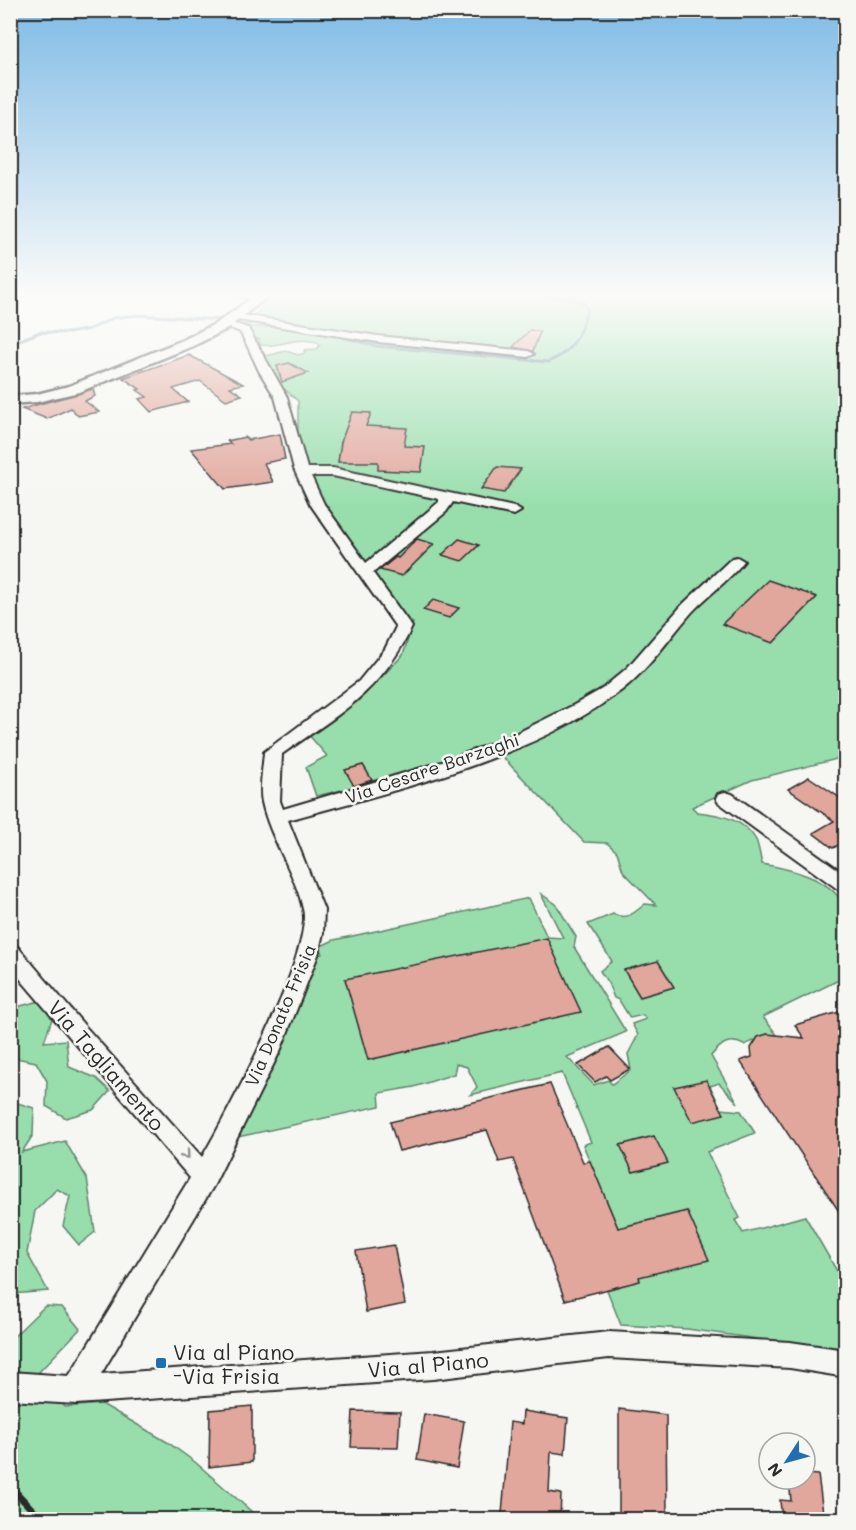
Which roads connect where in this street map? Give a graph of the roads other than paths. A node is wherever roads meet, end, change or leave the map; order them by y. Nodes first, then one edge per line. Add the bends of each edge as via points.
1 (131, 365) edge
2 (262, 365) edge
3 (10, 400) edge
4 (303, 472) junction
5 (445, 496) junction
6 (514, 511) dead end
7 (737, 561) dead end
8 (365, 572) junction
9 (725, 798) dead end
10 (277, 817) junction
11 (846, 885) edge
12 (10, 952) edge
13 (205, 1177) junction
14 (846, 1364) edge
15 (10, 1386) edge
16 (76, 1390) junction

1 - 3 street via 74,388 37,398
2 - 4 street, Via Donato Frisia via 281,397
4 - 5 street via 333,472
4 - 8 street, Via Donato Frisia via 317,504
5 - 6 street
5 - 8 street via 441,509
7 - 10 street, Via Cesare Barzaghi via 681,615 626,679 583,709 472,758
8 - 10 street, Via Donato Frisia via 404,627 395,651 372,681 346,704 273,752 271,801
9 - 11 street
10 - 13 street, Via Donato Frisia via 314,910 315,929 278,1031
12 -> 13 street, Via Tagliamento
13 - 16 street, Via Donato Frisia
14 - 16 street, Via al Piano via 790,1355 609,1345 433,1365
15 - 16 street, Via al Piano

